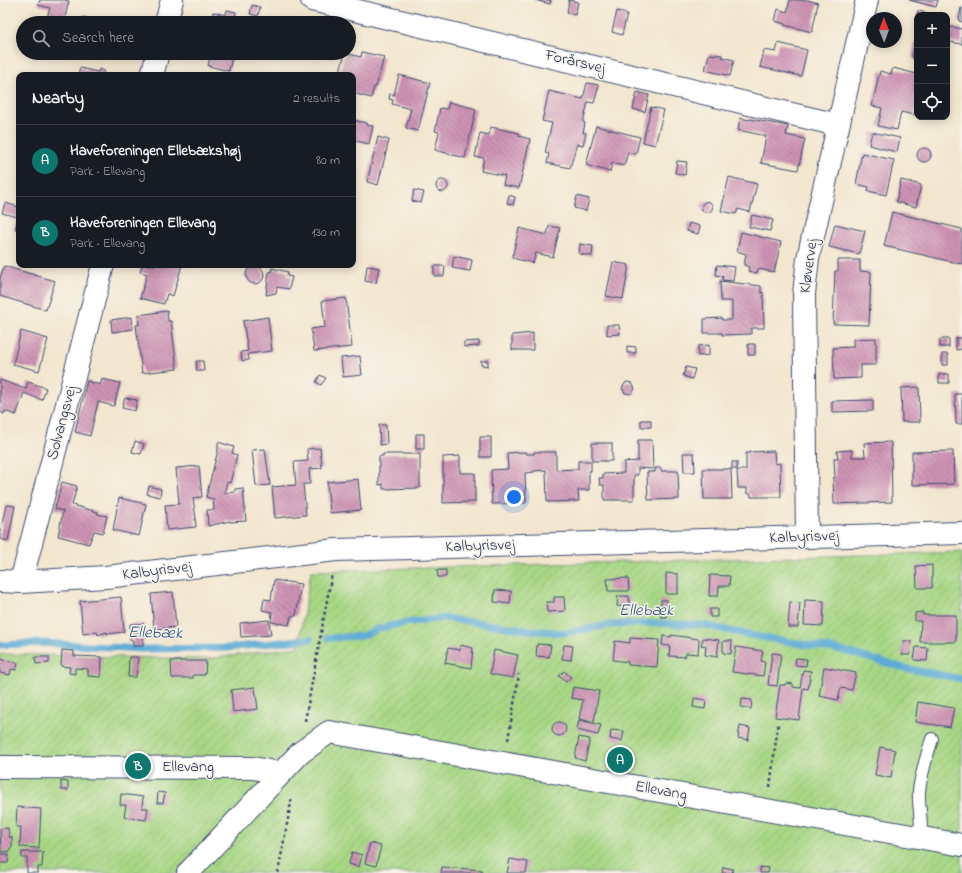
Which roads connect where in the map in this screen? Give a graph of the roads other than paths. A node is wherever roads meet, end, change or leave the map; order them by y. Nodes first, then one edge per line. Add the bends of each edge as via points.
1 (172, 0) edge
2 (312, 0) edge
3 (867, 0) edge
4 (168, 16) edge
5 (156, 60) edge
6 (153, 72) edge
7 (838, 125) junction
8 (102, 268) edge
9 (962, 533) edge
10 (807, 537) junction
11 (10, 581) edge
12 (932, 739) dead end
13 (0, 767) edge
14 (280, 772) junction
15 (920, 838) junction
16 (962, 845) edge
17 (188, 873) edge

1 - 4 street
2 - 7 street, Forårsvej
3 - 7 street, Kløvervej
5 - 6 street
7 - 10 street, Kløvervej via 808,258 804,294
8 - 11 street, Solvangsvej
9 - 10 street, Kalbyrisvej
10 - 11 street, Kalbyrisvej via 336,550 106,577
12 - 15 lane via 919,790
13 - 14 street, Ellevang via 253,768
14 - 15 street, Ellevang via 300,753 329,732
14 - 17 street, Ellevang
15 - 16 street, Ellevang

